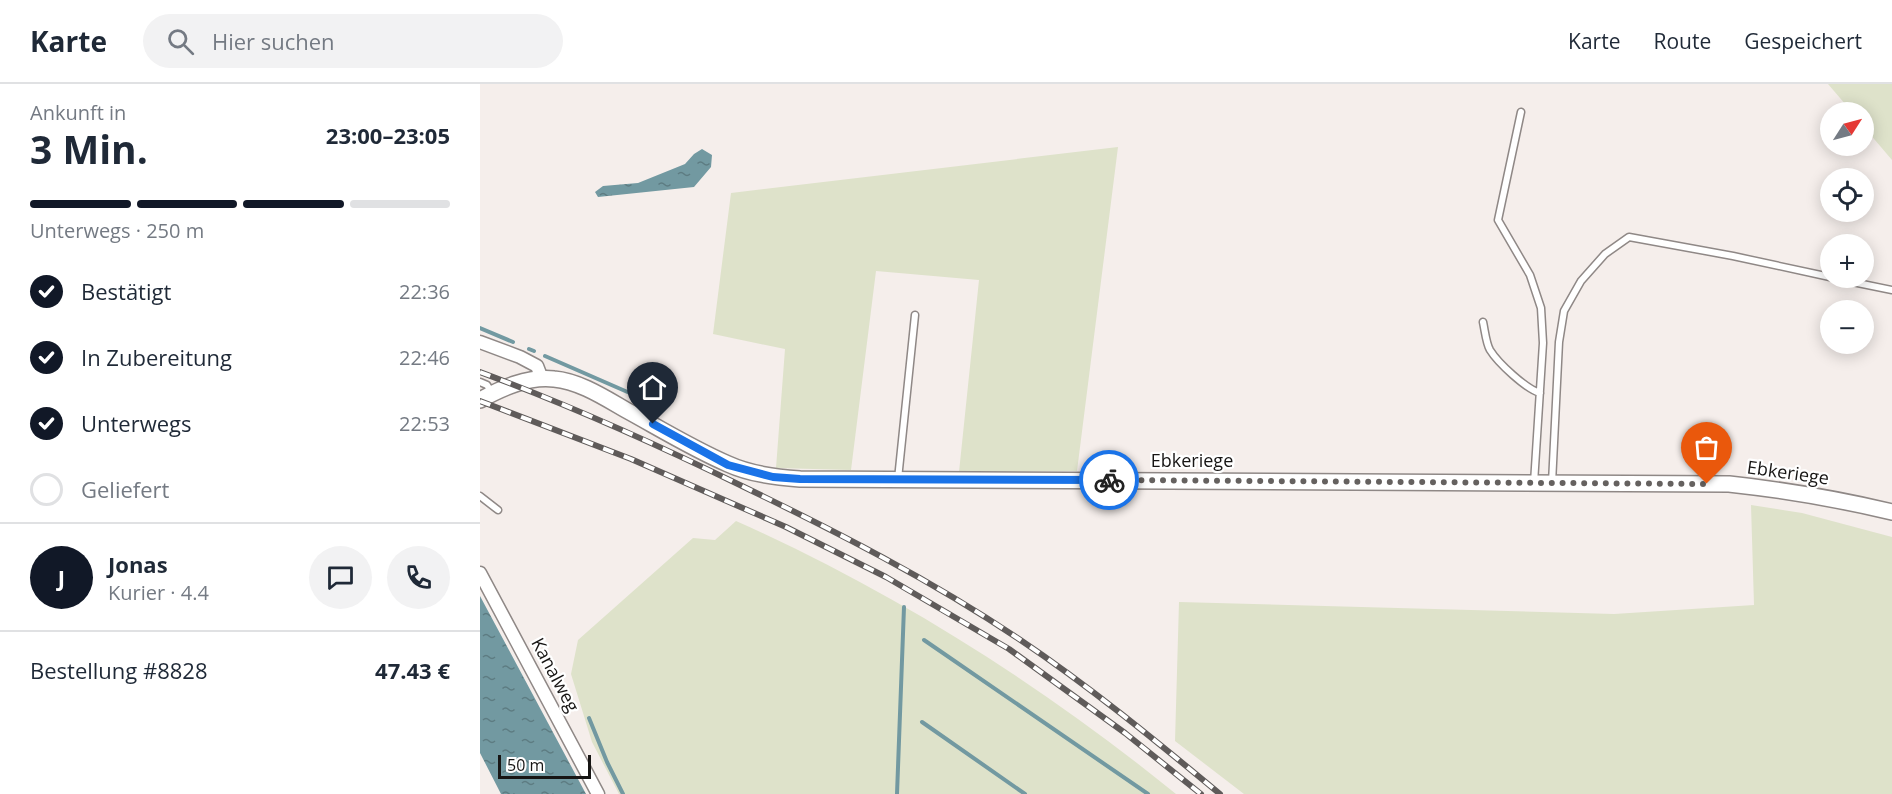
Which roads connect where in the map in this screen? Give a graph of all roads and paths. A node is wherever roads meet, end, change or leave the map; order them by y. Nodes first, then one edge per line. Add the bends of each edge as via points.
1 (1521, 112) dead end
2 (1820, 274) edge
3 (1874, 286) edge
4 (1892, 290) edge
5 (915, 315) dead end
6 (1483, 322) dead end
7 (480, 342) edge
8 (542, 379) junction
9 (480, 382) edge
10 (1540, 393) junction
11 (486, 397) edge
12 (898, 479) junction
13 (1534, 483) junction
14 (1552, 483) junction
15 (480, 496) edge
16 (498, 510) dead end
17 (1892, 512) edge
18 (480, 573) edge
19 (598, 794) edge

1 - 10 lane via 1498,220 1530,275 1541,308 1544,343
2 - 14 lane via 1629,237 1605,254 1581,282 1564,311
3 - 4 lane
5 - 12 lane
6 - 10 lane via 1489,349 1533,391
7 - 8 street via 537,366
8 - 11 street, Ebkeriege via 514,384
8 - 12 street, Ebkeriege via 572,383 728,465 752,472 800,479
9 - 11 lane via 487,385
10 - 13 lane
12 - 13 street, Ebkeriege
13 - 14 street, Ebkeriege
14 - 17 street, Ebkeriege via 1729,484 1782,490
15 - 16 lane
18 - 19 street, Kanalweg

